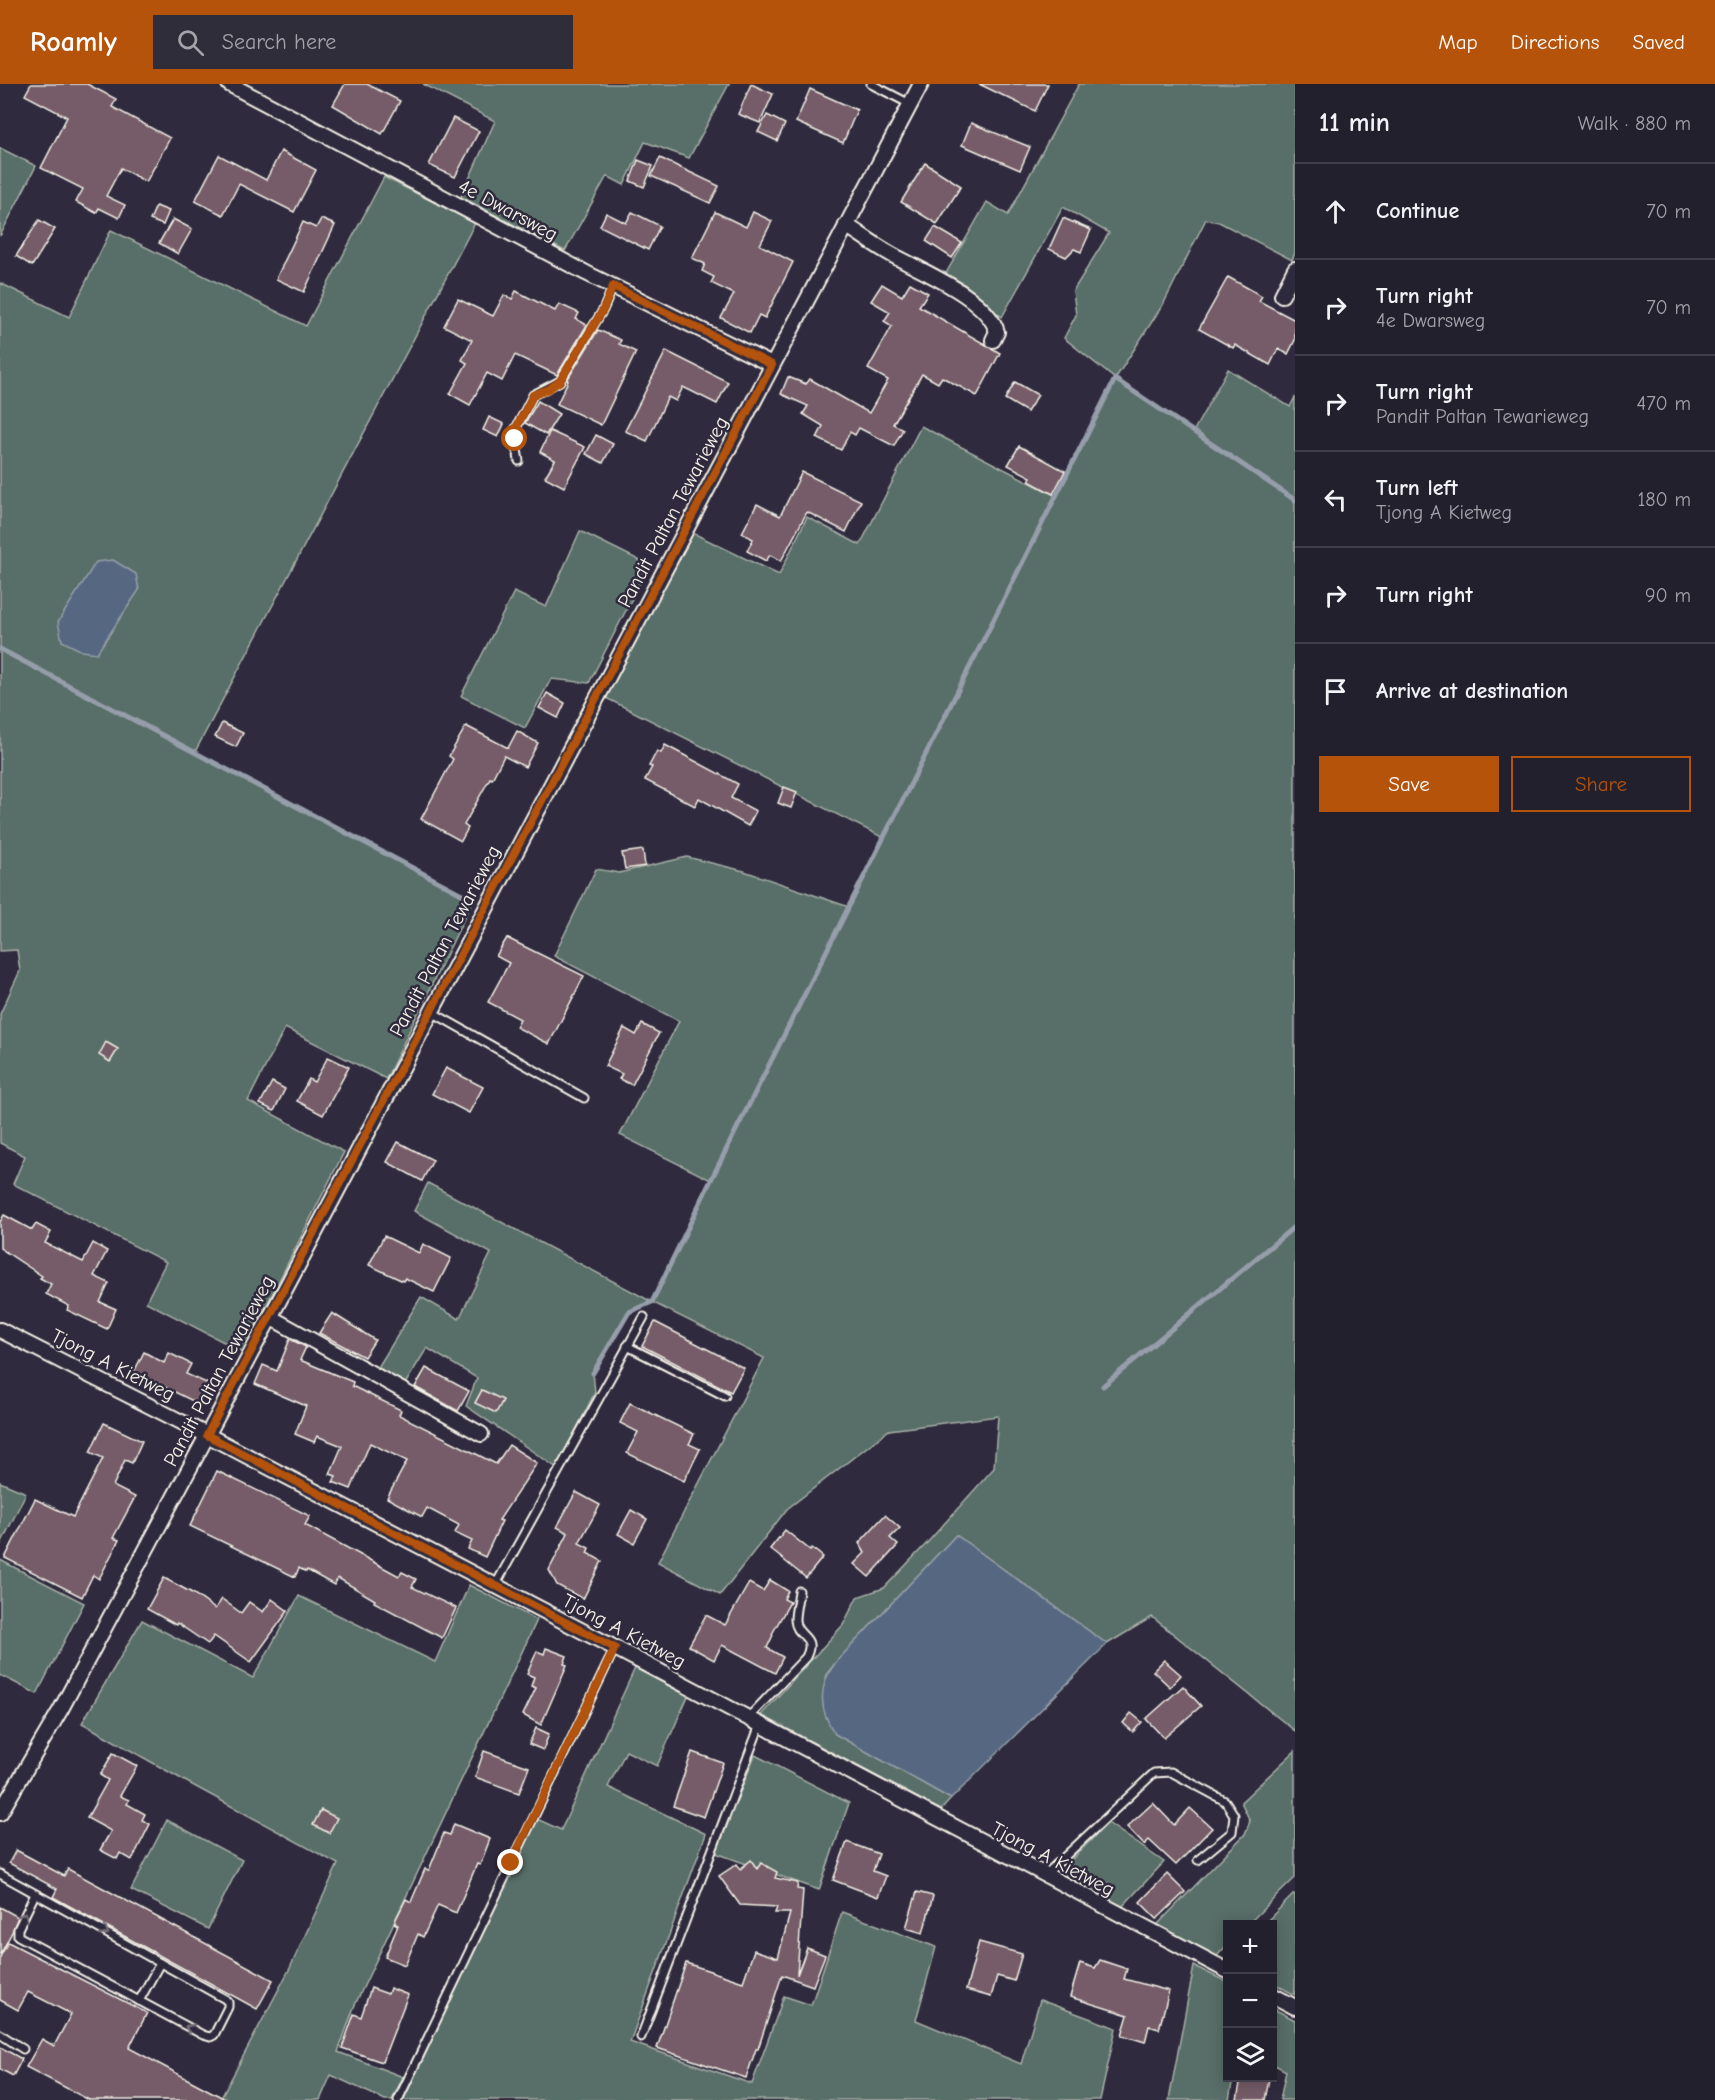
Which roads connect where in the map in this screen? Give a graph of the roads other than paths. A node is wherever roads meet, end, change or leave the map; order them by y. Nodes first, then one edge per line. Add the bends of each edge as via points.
1 (229, 84) edge
2 (871, 84) edge
3 (921, 84) edge
4 (910, 104) junction
5 (846, 225) junction
6 (1295, 268) edge
7 (613, 286) junction
8 (1282, 295) dead end
9 (993, 340) dead end
10 (772, 365) junction
11 (519, 461) dead end
12 (430, 1011) junction
13 (584, 1098) dead end
14 (270, 1317) junction
15 (644, 1317) dead end
16 (0, 1330) edge
17 (627, 1346) junction
18 (725, 1395) dead end
19 (481, 1434) dead end
20 (207, 1435) junction
21 (495, 1586) junction
22 (799, 1591) dead end
23 (615, 1648) junction
24 (748, 1718) junction
25 (760, 1725) junction
26 (0, 1813) edge
27 (1198, 1860) dead end
28 (0, 1874) edge
29 (1044, 1876) junction
30 (35, 1894) junction
31 (160, 1963) junction
32 (1223, 1969) edge
33 (1277, 1998) edge
34 (139, 2001) junction
35 (1295, 2007) edge
36 (0, 2034) edge
37 (641, 2037) dead end
38 (23, 2049) dead end
39 (398, 2100) edge

1 - 7 street, 4e Dwarsweg
2 - 4 lane
3 - 4 street, Pandit Paltan Tewarieweg
4 - 5 street, Pandit Paltan Tewarieweg
5 - 9 street via 896,257 939,278 977,305 994,321 997,332
5 - 10 street, Pandit Paltan Tewarieweg
6 - 8 street
7 - 10 street, 4e Dwarsweg
7 - 11 lane via 560,381 533,395 514,432
10 - 12 street, Pandit Paltan Tewarieweg
12 - 13 lane
12 - 14 street, Pandit Paltan Tewarieweg
14 - 19 street
14 - 20 street, Pandit Paltan Tewarieweg
15 - 17 lane
16 - 20 street, Tjong A Kietweg
17 - 18 lane
17 - 21 lane
20 - 21 street, Tjong A Kietweg
20 - 26 street, Pandit Paltan Tewarieweg
21 - 23 street, Tjong A Kietweg
22 - 24 lane via 795,1621 810,1649
23 - 24 street, Tjong A Kietweg
23 - 39 lane
24 - 25 street, Tjong A Kietweg
25 - 29 street, Tjong A Kietweg
25 - 37 lane
27 - 29 lane via 1232,1832 1234,1815 1225,1801 1195,1784 1171,1772 1154,1773
28 - 30 lane
29 - 32 street, Tjong A Kietweg
30 -> 31 lane
34 -> 30 lane via 18,1936
31 - 34 lane
31 -> 34 lane via 228,2002 214,2035 203,2035
33 - 35 street
36 - 38 lane

